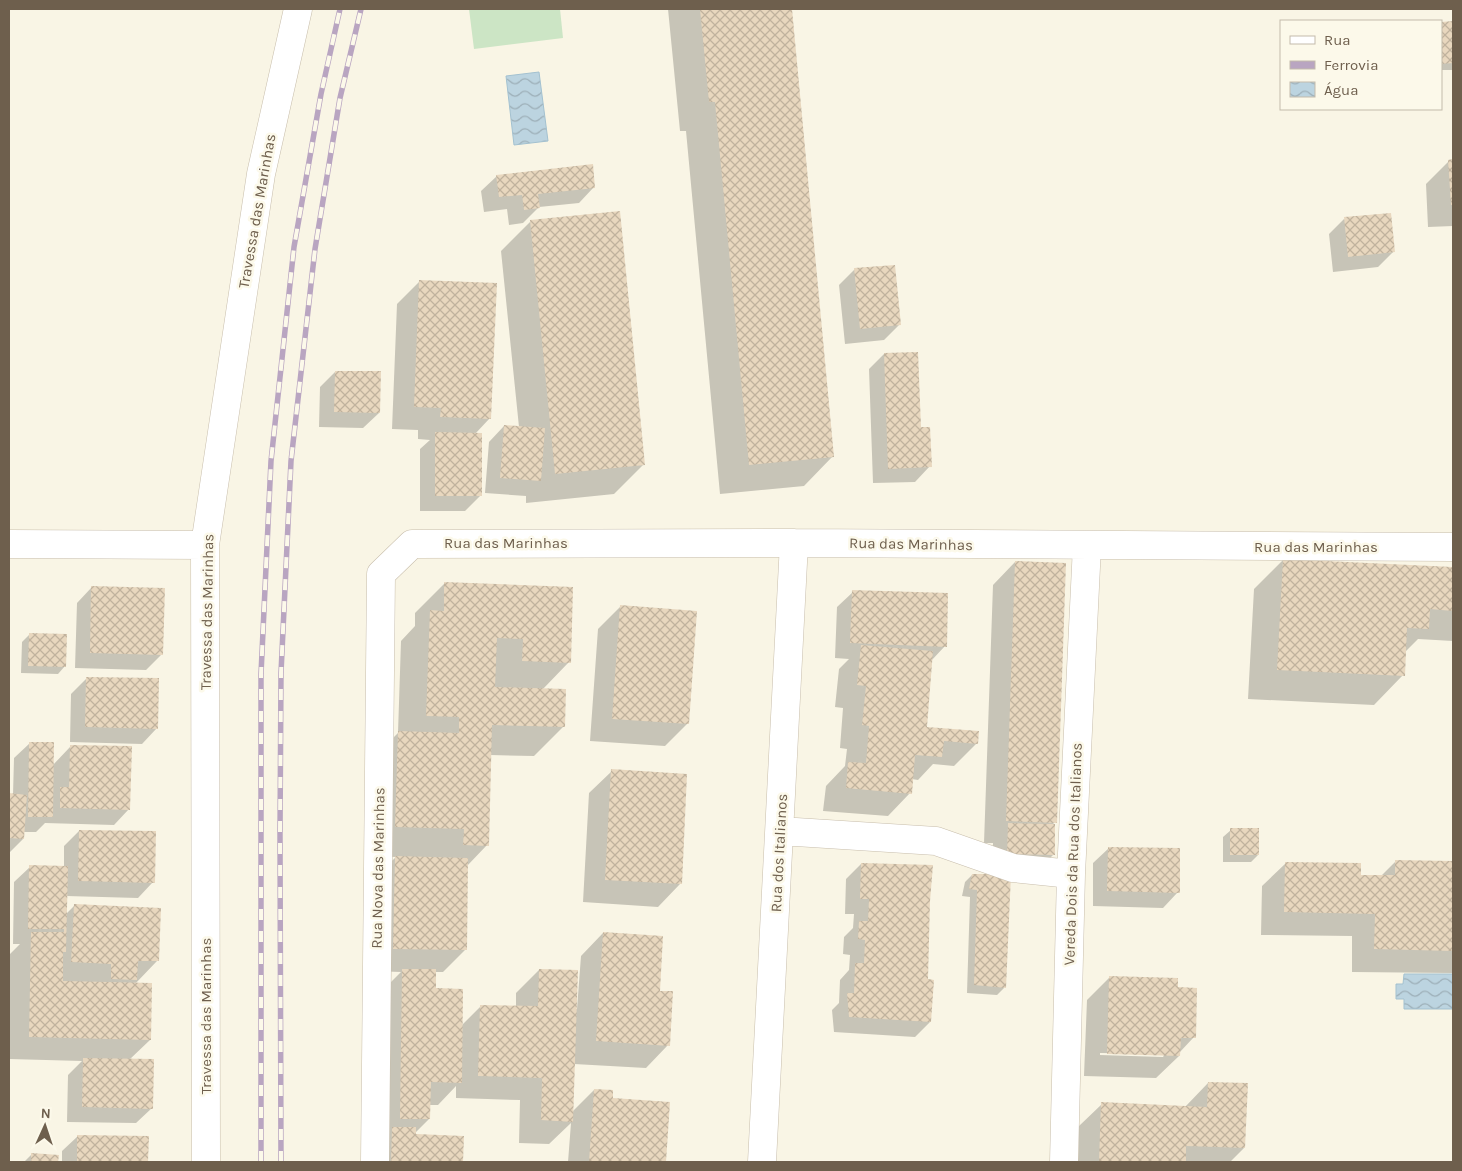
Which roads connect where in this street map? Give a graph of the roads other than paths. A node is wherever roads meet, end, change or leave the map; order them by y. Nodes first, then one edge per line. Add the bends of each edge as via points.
1 (298, 9) edge
2 (794, 543) junction
3 (9, 544) edge
4 (205, 545) junction
5 (1088, 546) junction
6 (1453, 547) edge
7 (381, 574) joint
8 (780, 831) junction
9 (1071, 874) junction
10 (206, 1162) edge
11 (375, 1162) edge
12 (762, 1162) edge
13 (1064, 1162) edge

1 - 4 street, Travessa das Marinhas via 261,174
2 - 5 street, Rua das Marinhas
2 - 7 street, Rua das Marinhas via 412,544
2 - 8 street, Rua dos Italianos
3 - 4 street
4 - 10 street, Travessa das Marinhas
5 - 6 street, Rua das Marinhas
5 - 9 street, Vereda Dois da Rua dos Italianos
7 - 11 street, Rua Nova das Marinhas
8 - 9 street via 936,841 1013,868
8 - 12 street, Rua dos Italianos
9 - 13 street, Vereda Dois da Rua dos Italianos

